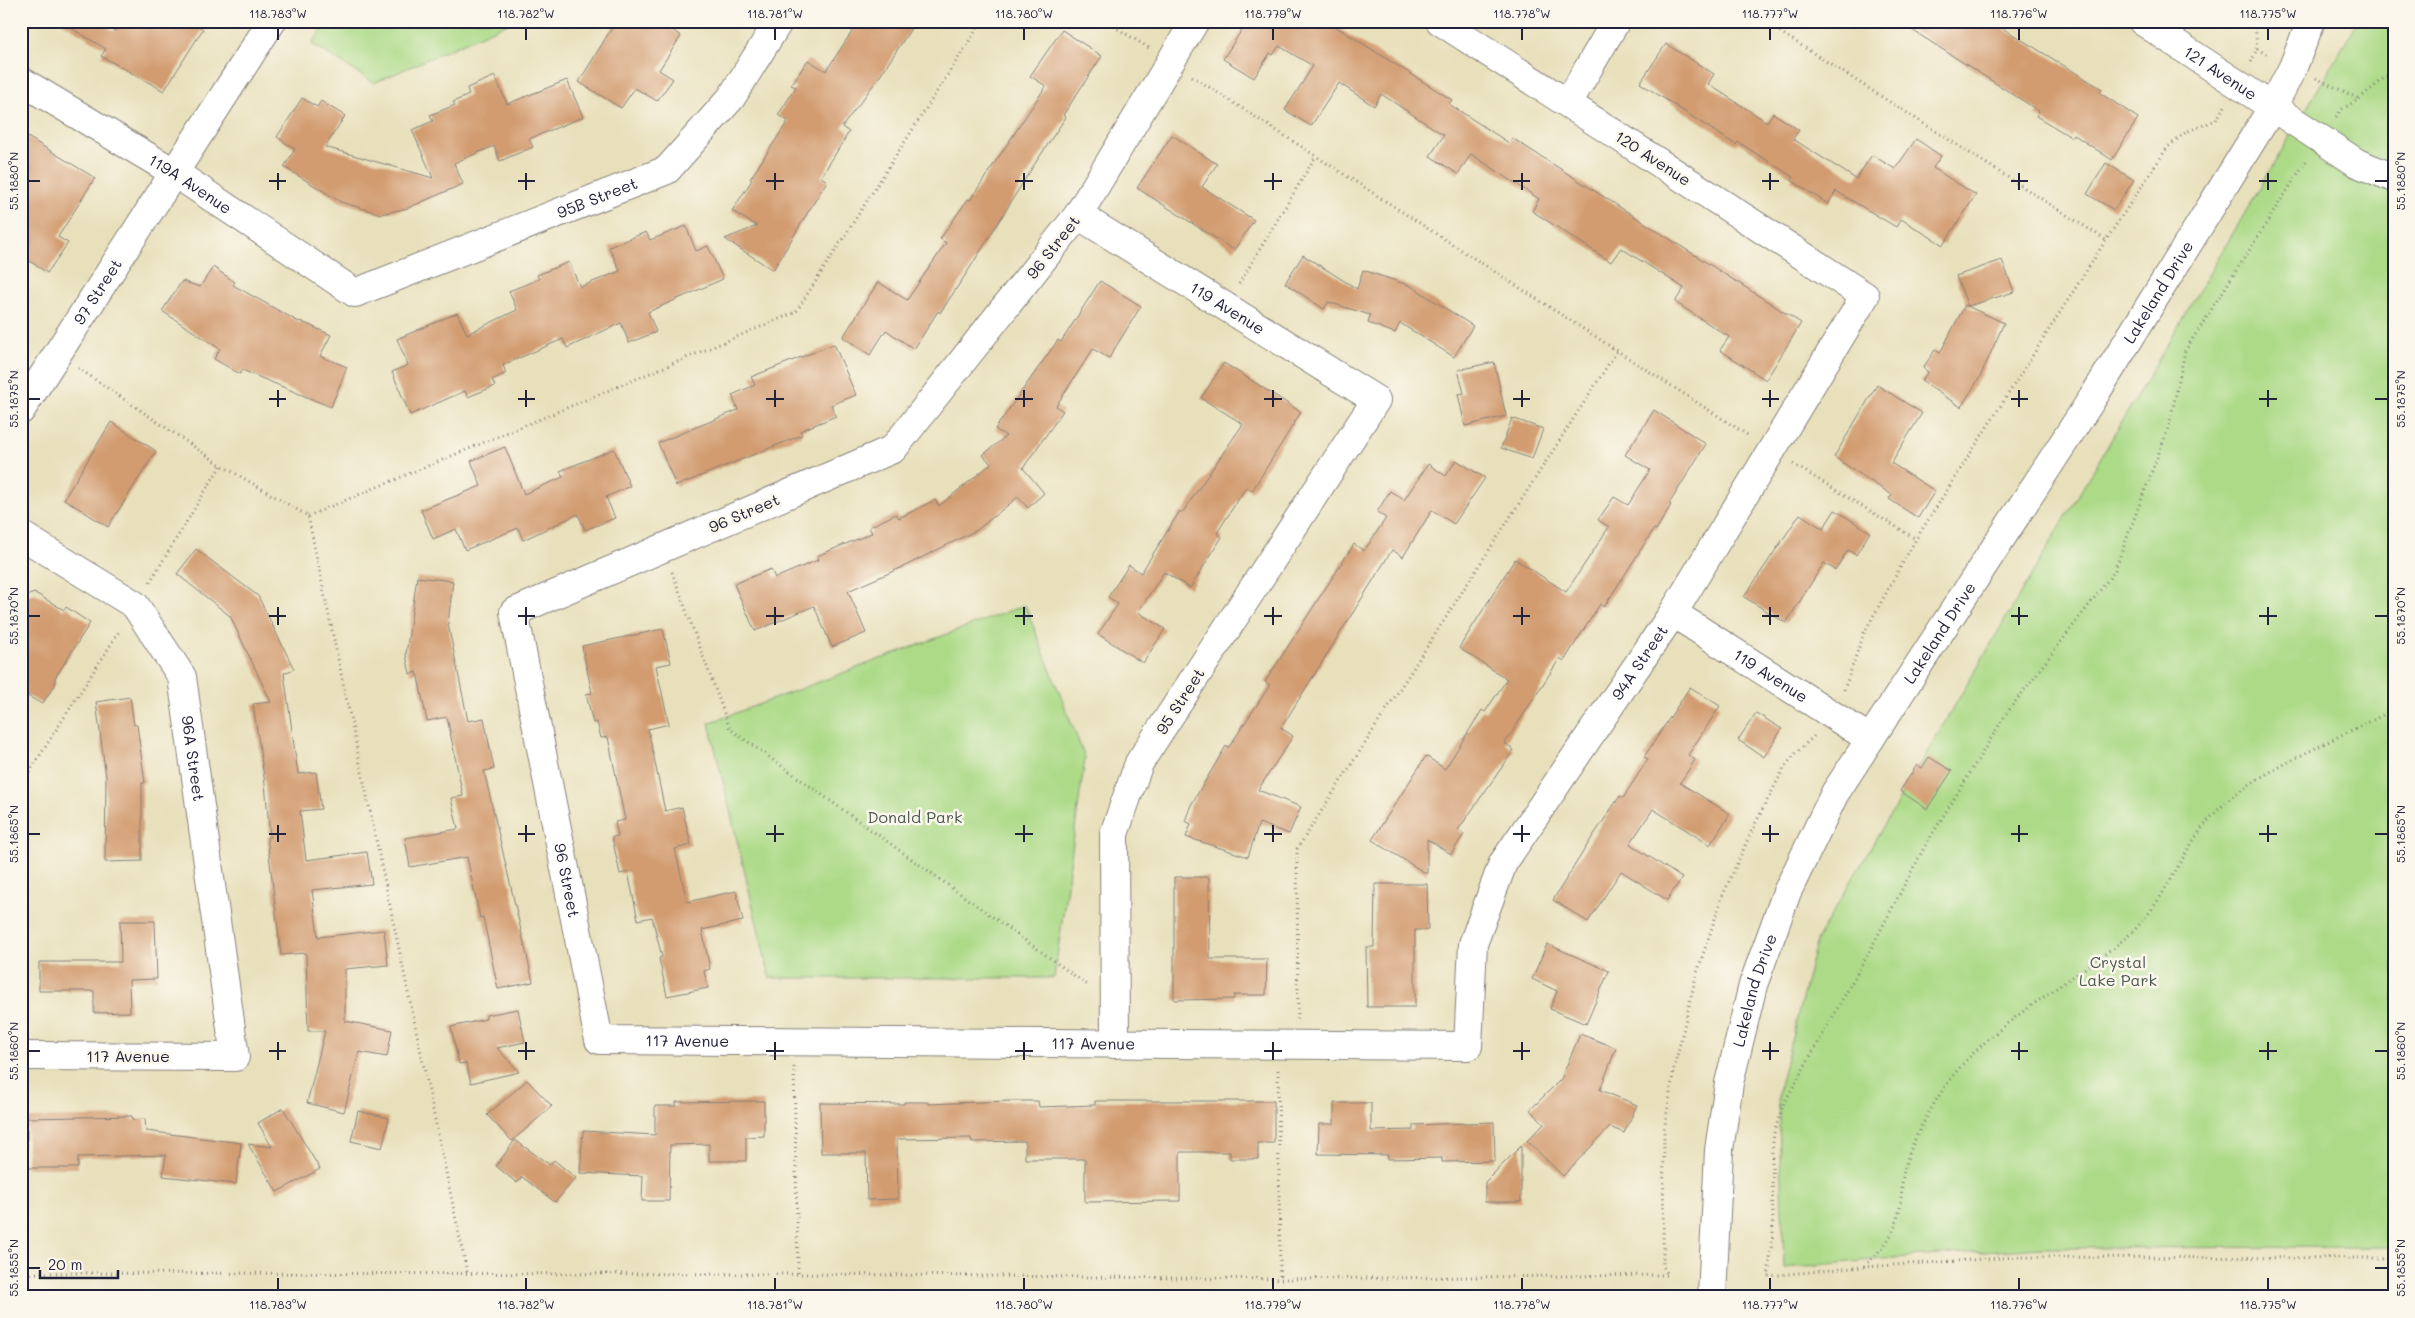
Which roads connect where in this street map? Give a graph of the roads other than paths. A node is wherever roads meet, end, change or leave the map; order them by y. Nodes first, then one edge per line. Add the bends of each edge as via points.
1 (272, 21) edge
2 (779, 21) edge
3 (1195, 21) edge
4 (1440, 21) edge
5 (1616, 21) edge
6 (2142, 21) edge
7 (2311, 21) edge
8 (21, 81) edge
9 (1568, 103) junction
10 (2272, 108) junction
11 (175, 173) junction
12 (2394, 178) edge
13 (1078, 215) junction
14 (355, 293) joint
15 (1865, 296) joint
16 (1376, 400) joint
17 (21, 410) edge
18 (21, 535) edge
19 (1673, 613) junction
20 (1870, 739) junction
21 (599, 1040) joint
22 (1115, 1044) junction
23 (1468, 1046) joint
24 (21, 1056) edge
25 (235, 1057) joint
26 (1712, 1297) edge

1 - 11 street, 97 Street
2 - 14 street, 95B Street via 731,98 667,170
3 - 13 street, 96 Street
4 - 9 street, 120 Avenue
5 - 9 street
6 - 10 street, 121 Avenue
7 - 10 street, Lakeland Drive
8 - 11 street, 119A Avenue
9 - 15 street, 120 Avenue
10 - 12 street, 121 Avenue via 2357,162
10 - 20 street, Lakeland Drive via 2092,399
11 - 14 street, 119A Avenue
11 - 17 street, 97 Street
13 - 16 street, 119 Avenue
13 - 21 street, 96 Street via 893,449 514,612
15 - 19 street, 94A Street
16 - 22 street, 95 Street via 1139,763 1114,834
18 - 25 street, 96A Street via 135,605 182,678
19 - 20 street, 119 Avenue
19 - 23 street, 94A Street via 1503,863 1473,944
20 - 26 street, Lakeland Drive via 1835,793 1791,883 1753,985 1729,1083 1719,1150
21 - 22 street, 117 Avenue
22 - 23 street, 117 Avenue
24 - 25 street, 117 Avenue

